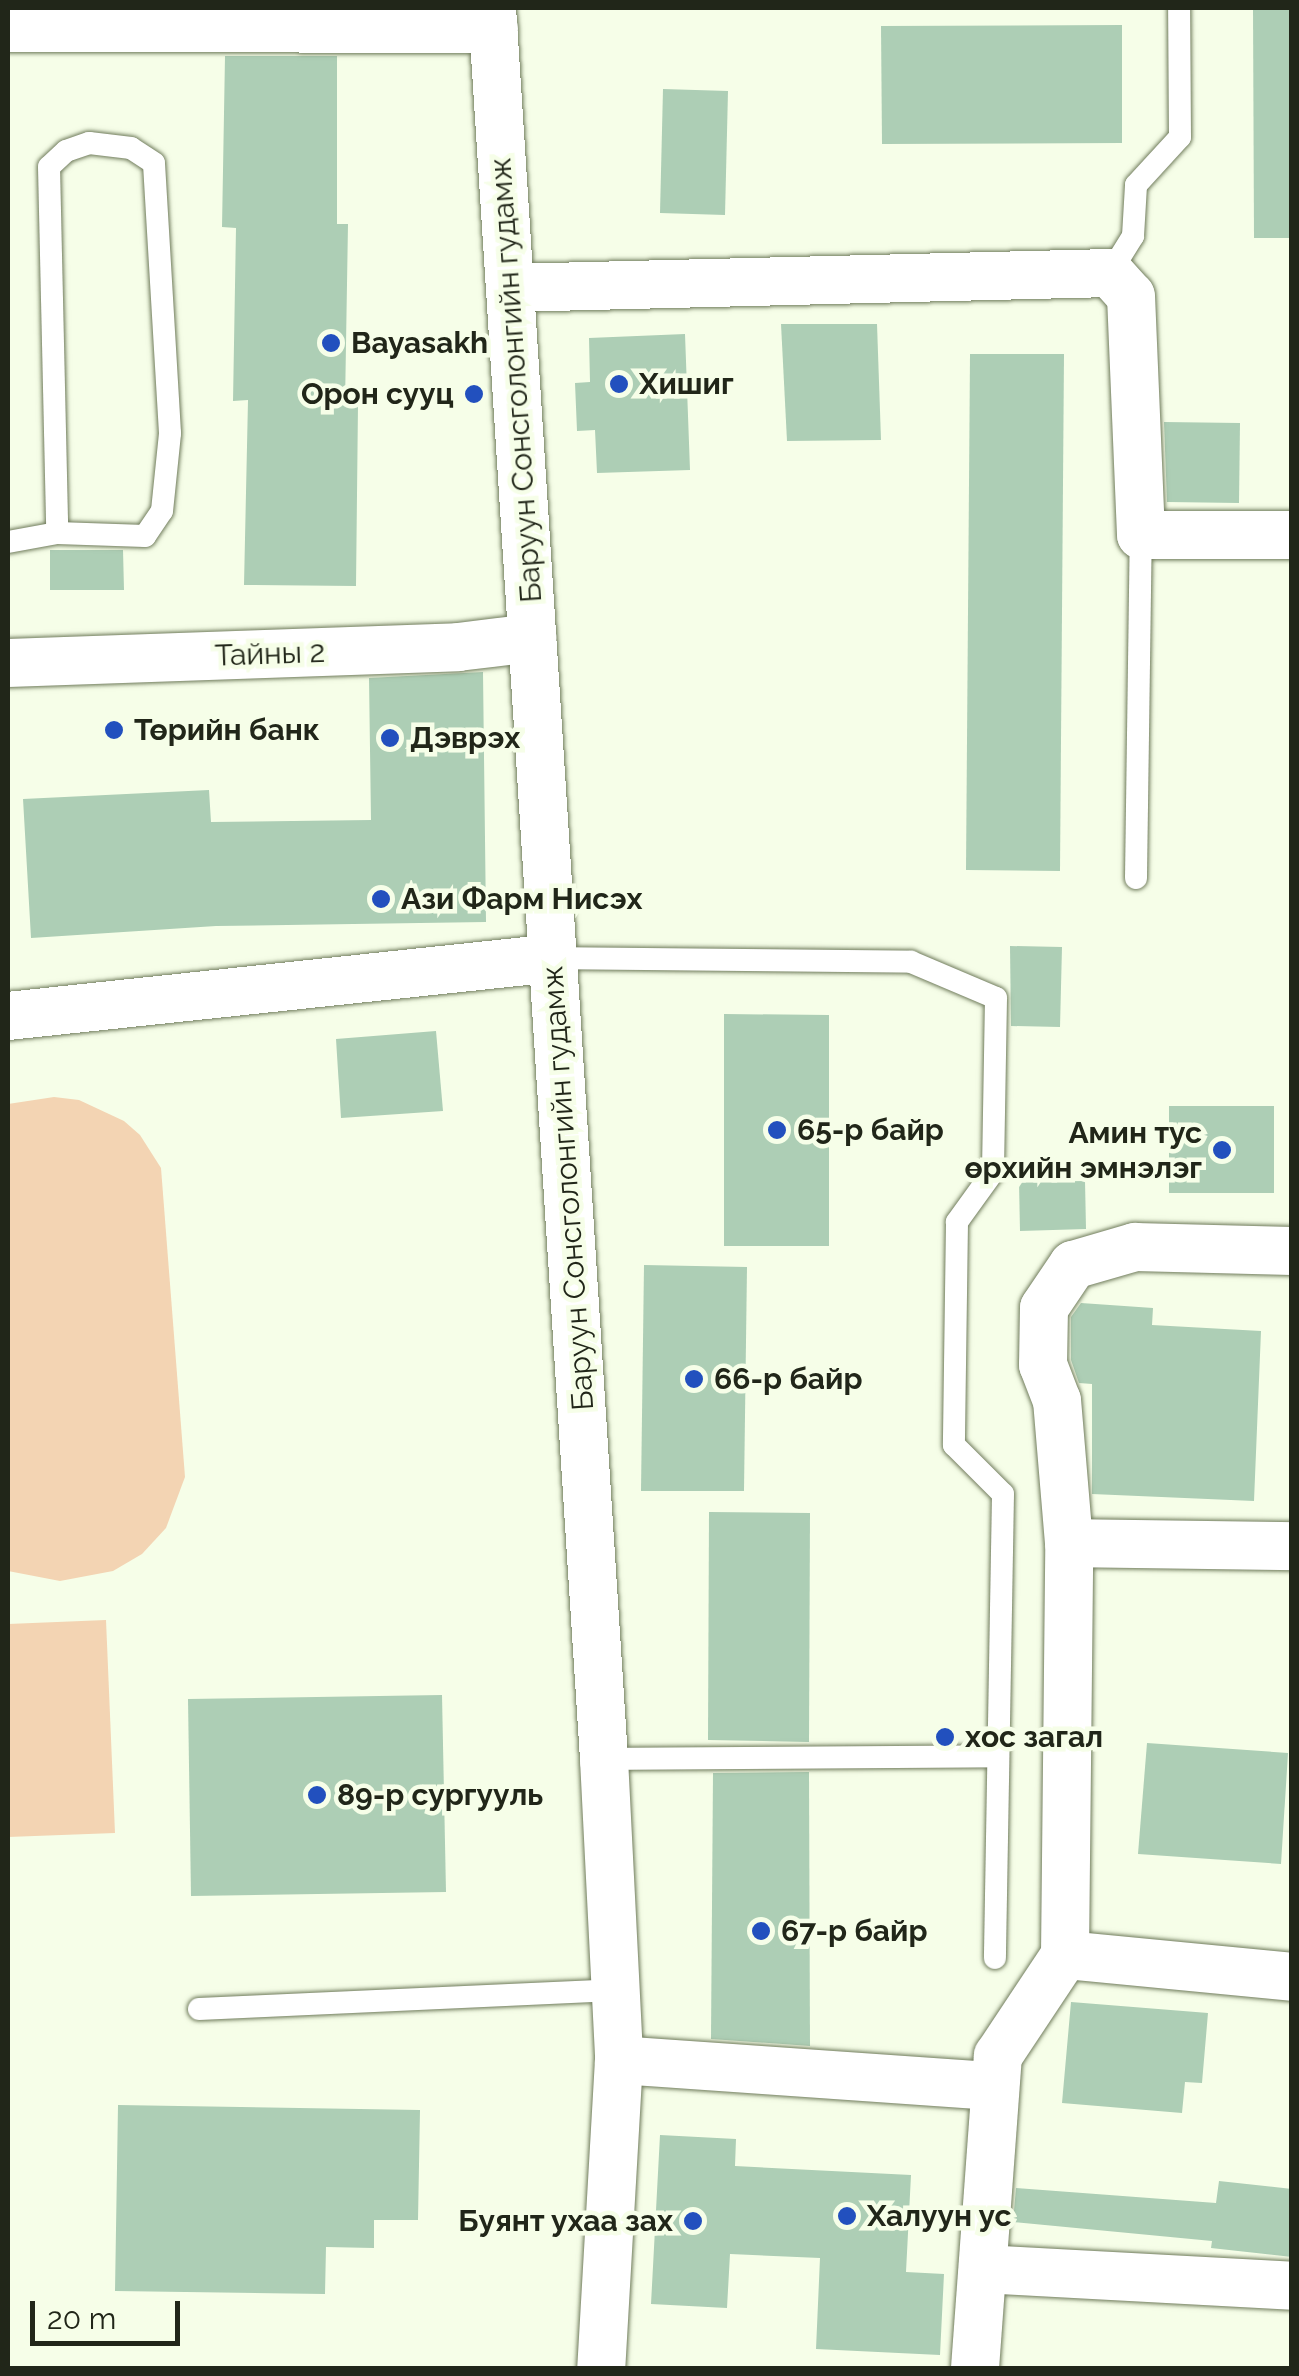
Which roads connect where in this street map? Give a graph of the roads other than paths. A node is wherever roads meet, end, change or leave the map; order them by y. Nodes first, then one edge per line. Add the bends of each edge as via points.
1 (1178, 8) edge
2 (493, 18) edge
3 (8, 28) edge
4 (1110, 273) junction
5 (510, 288) junction
6 (58, 533) junction
7 (1141, 535) junction
8 (1292, 535) edge
9 (8, 542) edge
10 (532, 638) junction
11 (8, 664) edge
12 (1136, 878) dead end
13 (554, 958) junction
14 (8, 1016) edge
15 (1292, 1251) edge
16 (1069, 1542) junction
17 (1292, 1546) edge
18 (997, 1756) junction
19 (604, 1759) junction
20 (1066, 1956) junction
21 (995, 1958) dead end
22 (1292, 1978) edge
23 (615, 1990) junction
24 (199, 2009) dead end
25 (619, 2060) junction
26 (994, 2086) junction
27 (984, 2269) junction
28 (1292, 2286) edge
29 (601, 2368) edge
30 (975, 2368) edge

1 - 4 lane via 1180,137 1136,185 1133,236
2 - 3 street
2 - 5 street, Баруун Сонсголонгийн гудамж
4 - 5 street
4 - 7 street via 1131,296
5 - 10 street, Баруун Сонсголонгийн гудамж
6 - 6 lane via 49,167 89,143 131,148 154,164 170,433 162,510 145,536
6 - 9 lane
7 - 8 street
7 - 12 lane
10 - 11 street, Тайны 2
10 - 13 street, Баруун Сонсголонгийн гудамж
13 - 14 street
13 - 18 lane via 911,962 996,998 993,1172 957,1222 954,1445 1002,1494
13 - 19 street, Баруун Сонсголонгийн гудамж
15 - 16 street via 1135,1248 1073,1266 1044,1308 1043,1365 1057,1402
16 - 17 street
16 - 20 street
18 - 19 lane
18 - 21 lane
19 - 23 street, Баруун Сонсголонгийн гудамж
20 - 22 street
20 - 26 street via 998,2056
23 - 24 lane
23 - 25 street, Баруун Сонсголонгийн гудамж
25 - 26 street
25 - 29 street, Баруун Сонсголонгийн гудамж
26 - 27 street
27 - 28 street
27 - 30 street

